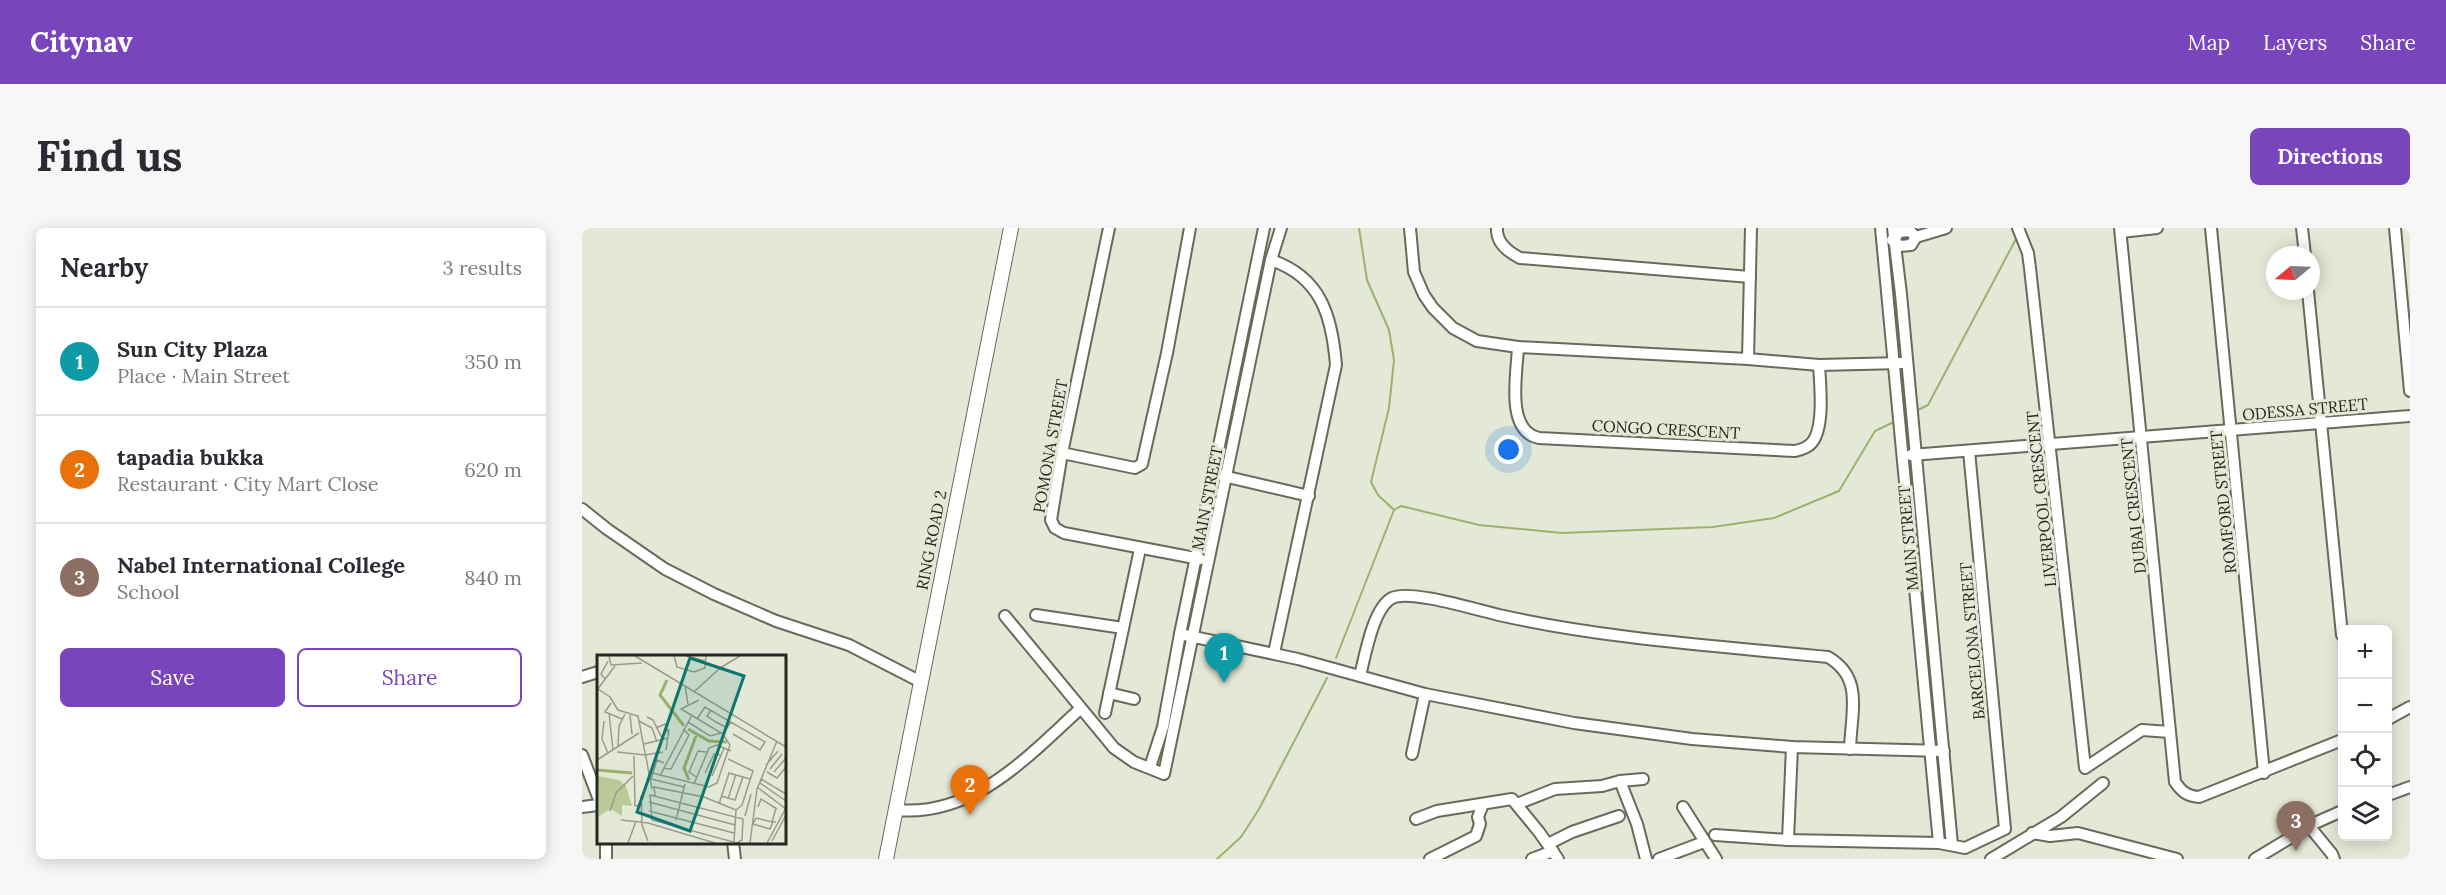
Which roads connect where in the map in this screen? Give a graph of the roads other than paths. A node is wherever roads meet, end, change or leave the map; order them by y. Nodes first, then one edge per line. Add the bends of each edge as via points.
1 (1011, 228) edge
2 (1109, 228) edge
3 (1190, 228) edge
4 (1264, 228) edge
5 (1281, 228) edge
6 (1410, 228) edge
7 (1497, 228) edge
8 (1751, 228) edge
9 (1881, 228) edge
10 (1893, 228) edge
11 (1946, 228) edge
12 (2018, 228) edge
13 (2157, 228) edge
14 (2211, 228) edge
15 (2302, 228) edge
16 (2395, 228) edge
17 (2121, 230) edge
18 (1894, 240) junction
19 (1882, 241) junction
20 (2304, 246) edge
21 (1271, 260) junction
22 (1750, 278) junction
23 (2309, 300) edge
24 (1518, 347) junction
25 (1748, 359) junction
26 (1895, 363) junction
27 (1907, 363) junction
28 (1819, 365) junction
29 (2410, 392) edge
30 (2410, 416) edge
31 (2321, 422) junction
32 (2231, 430) junction
33 (2141, 439) junction
34 (2050, 446) junction
35 (1969, 451) junction
36 (1062, 453) junction
37 (1916, 455) junction
38 (1902, 456) junction
39 (1213, 474) junction
40 (1226, 477) junction
41 (1309, 496) junction
42 (582, 509) edge
43 (1140, 549) junction
44 (1195, 558) junction
45 (1209, 561) junction
46 (1036, 615) dead end
47 (1005, 616) dead end
48 (2342, 625) edge
49 (1123, 628) junction
50 (1180, 634) junction
51 (1193, 637) junction
52 (1274, 653) junction
53 (597, 672) edge
54 (1172, 674) junction
55 (1186, 676) junction
56 (1360, 676) junction
57 (582, 677) edge
58 (921, 682) junction
59 (1109, 693) junction
60 (1425, 694) junction
61 (1134, 699) dead end
62 (2410, 707) edge
63 (1080, 710) junction
64 (1105, 712) dead end
65 (2392, 716) edge
66 (1168, 728) junction
67 (2170, 732) junction
68 (2338, 742) edge
69 (1792, 747) junction
70 (1850, 749) junction
71 (1944, 751) junction
72 (1930, 752) junction
73 (1412, 754) dead end
74 (582, 755) edge
75 (1150, 767) junction
76 (2264, 773) junction
77 (1643, 779) dead end
78 (1620, 781) junction
79 (2103, 783) dead end
80 (2410, 787) edge
81 (597, 794) edge
82 (2392, 794) edge
83 (1483, 804) junction
84 (1517, 804) junction
85 (597, 805) edge
86 (582, 807) edge
87 (1683, 807) dead end
88 (897, 810) junction
89 (1626, 814) junction
90 (2338, 814) edge
91 (1416, 819) dead end
92 (2309, 826) junction
93 (2032, 833) junction
94 (1715, 835) dead end
95 (1788, 840) junction
96 (1704, 842) junction
97 (1939, 843) junction
98 (733, 844) edge
99 (1952, 845) junction
100 (2142, 850) junction
101 (1553, 851) edge
102 (735, 859) edge
103 (886, 859) edge
104 (1431, 859) edge
105 (1532, 859) edge
106 (1646, 859) edge
107 (1659, 859) edge
108 (1716, 859) edge
109 (1990, 859) edge
110 (2134, 859) edge
111 (2177, 859) edge
112 (2255, 859) edge
113 (2334, 859) edge

1 - 58 main road, RING ROAD 2
2 - 36 street, POMONA STREET
3 - 36 street via 1142,464 1135,468
4 - 39 street, MAIN STREET
5 - 21 street, MAIN STREET
6 - 24 street via 1411,257 1418,284 1442,318 1477,341
7 - 22 street via 1502,246 1520,258
8 - 22 street
9 - 19 street, MAIN STREET
10 - 18 street, MAIN STREET
11 - 18 street via 1916,237 1911,245 1900,246
12 - 34 street, LIVERPOOL CRESCENT via 2028,253
13 - 17 street
14 - 32 street, ROMFORD STREET
15 - 20 street
16 - 29 street
17 - 33 street, DUBAI CRESCENT
18 - 19 street
18 - 27 street, MAIN STREET
19 - 26 street, MAIN STREET
21 - 40 street, MAIN STREET
21 - 41 street via 1300,274 1314,288 1335,355
22 - 25 street
23 - 31 street
24 - 25 street
24 - 28 street, CONGO CRESCENT via 1518,419 1525,432 1539,438 1795,451 1810,446 1817,434
25 - 28 street
26 - 27 street
26 - 28 street
26 - 38 street, MAIN STREET
27 - 37 street, MAIN STREET
30 - 31 street, ODESSA STREET
31 - 32 street, ODESSA STREET
31 - 48 street
32 - 33 street, ODESSA STREET
32 - 76 street, ROMFORD STREET
33 - 34 street, ODESSA STREET
33 - 67 street, DUBAI CRESCENT
34 - 35 street, ODESSA STREET
34 - 67 street, LIVERPOOL CRESCENT via 2085,768 2142,730
35 - 37 street, ODESSA STREET
35 - 99 street, BARCELONA STREET via 2005,829 1965,848
36 - 43 street, POMONA STREET via 1053,525 1064,533
37 - 38 street, ODESSA STREET
37 - 71 street, MAIN STREET
38 - 72 street, MAIN STREET
39 - 40 street
39 - 44 street, MAIN STREET
40 - 41 street
40 - 45 street, MAIN STREET
41 - 52 street
42 - 58 street via 665,568 714,594 776,621 849,645
43 - 44 street, POMONA STREET
43 - 49 street
44 - 45 street, POMONA STREET
44 - 50 street, MAIN STREET
45 - 51 street, MAIN STREET
46 - 49 street
47 - 63 street
49 - 59 street
50 - 51 street
50 - 54 street, MAIN STREET
51 - 52 street
51 - 55 street, MAIN STREET
52 - 56 street
53 - 57 street
54 - 55 street
54 - 66 street, MAIN STREET
55 - 66 street, MAIN STREET
56 - 60 street
56 - 70 street via 1378,612 1387,601 1404,596 1639,638 1828,657 1842,665 1853,688
58 - 88 main road, RING ROAD 2
59 - 61 street
59 - 64 street
60 - 69 street via 1574,723
60 - 73 street
62 - 65 street
63 - 75 street via 1114,748 1134,762
63 - 88 street via 1009,772 966,799 913,812
66 - 75 street, MAIN STREET
66 - 75 street, MAIN STREET via 1164,774
67 - 76 street, DUBAI CRESCENT via 2175,782 2190,796 2199,797
68 - 76 street
69 - 70 street
69 - 95 street
70 - 72 street
71 - 72 street
71 - 99 street, MAIN STREET
72 - 97 street, MAIN STREET
74 - 81 street
77 - 78 street
78 - 84 street via 1555,789
78 - 89 street
79 - 93 street via 2061,817
80 - 82 street
83 - 84 street via 1512,799
83 - 91 street via 1437,811
83 - 104 street via 1476,836
84 - 101 street
85 - 86 street
87 - 96 street
88 - 103 main road, RING ROAD 2
89 - 101 street via 1572,832
89 - 106 street
90 - 92 street
92 - 112 street
92 - 113 street
93 - 100 street via 2050,836 2078,832
93 - 109 street
94 - 95 street
95 - 97 street
96 - 107 street
96 - 108 street
97 - 99 street
98 - 102 street
100 - 110 street
100 - 111 street
101 - 105 street

